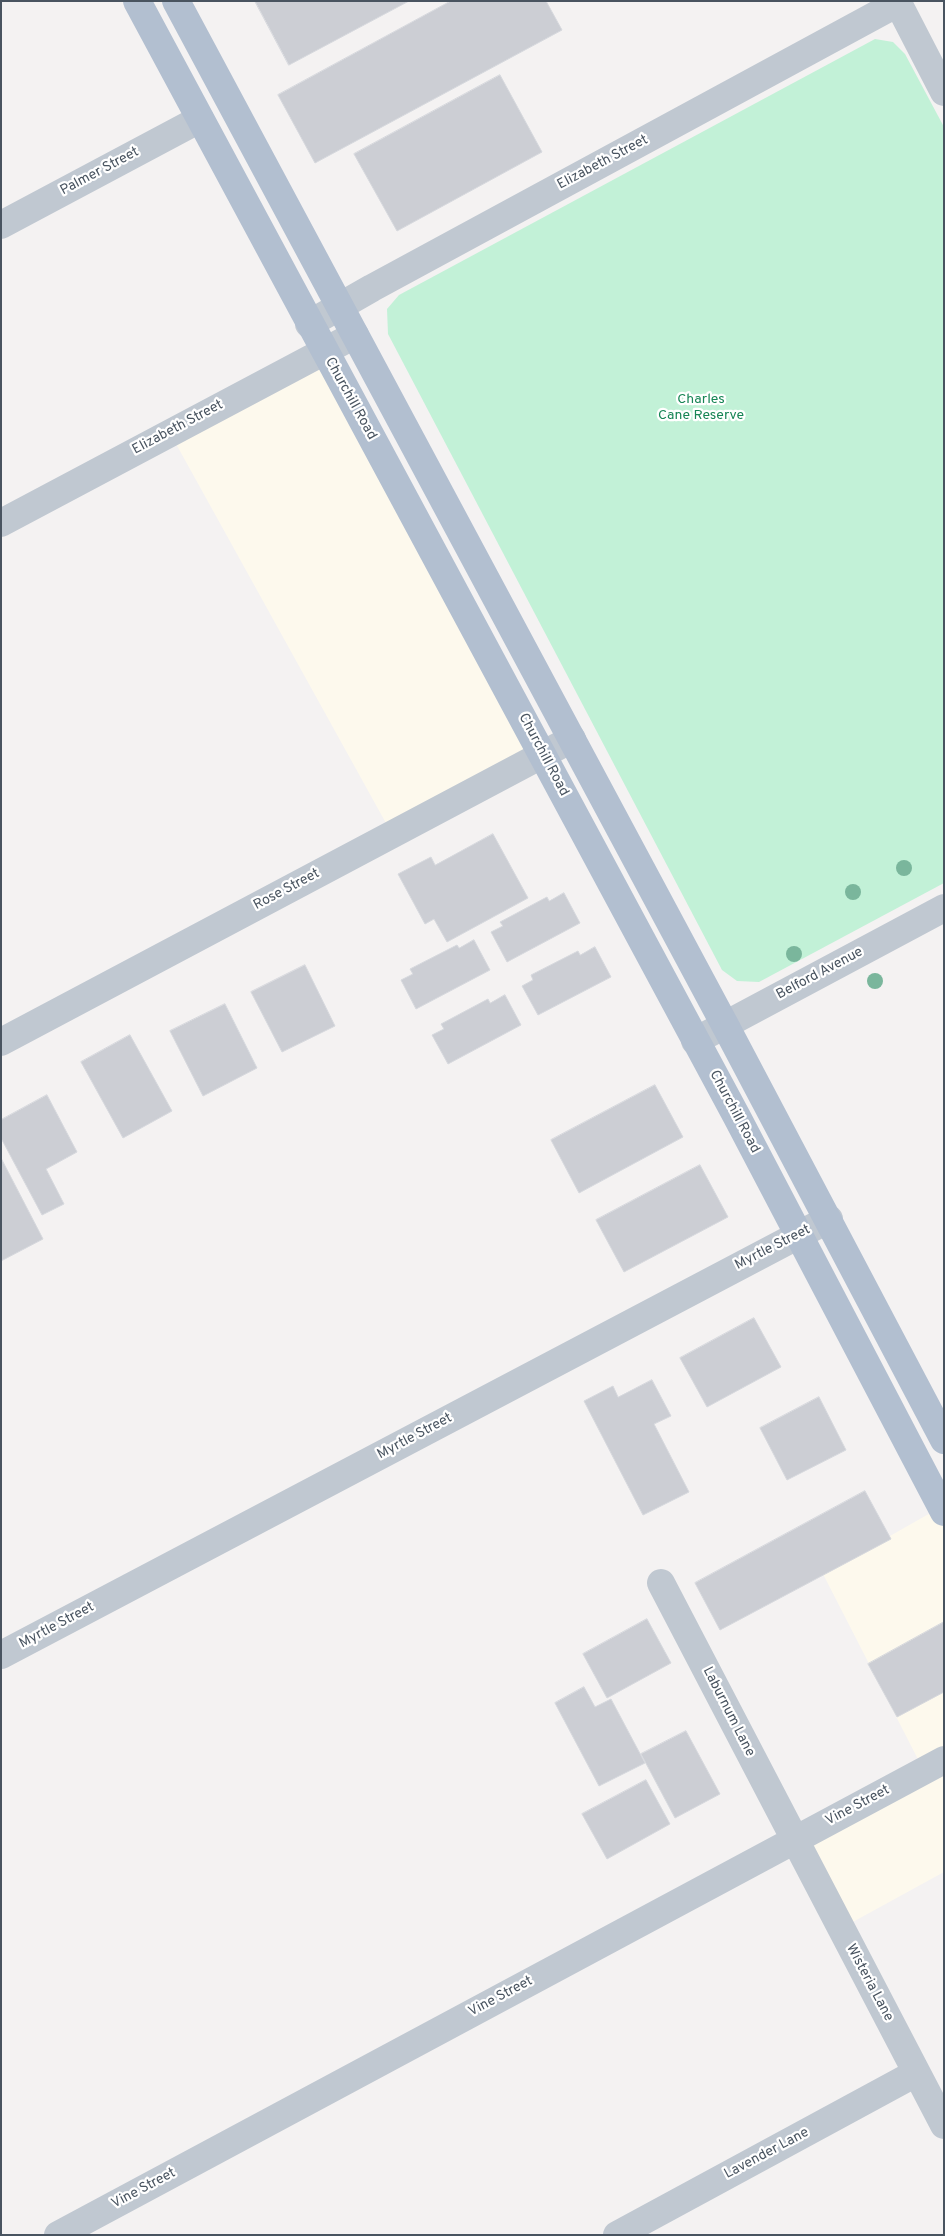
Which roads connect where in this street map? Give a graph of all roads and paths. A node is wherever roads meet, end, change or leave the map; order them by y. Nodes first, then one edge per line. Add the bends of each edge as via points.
1 (137, 1) edge
2 (176, 1) edge
3 (897, 2) edge
4 (944, 92) edge
5 (200, 119) junction
6 (1, 226) edge
7 (340, 308) junction
8 (309, 324) junction
9 (355, 335) junction
10 (324, 351) junction
11 (1, 523) edge
12 (572, 739) junction
13 (542, 755) junction
14 (944, 908) edge
15 (725, 1025) junction
16 (695, 1040) junction
17 (1, 1042) edge
18 (829, 1219) junction
19 (799, 1235) junction
20 (944, 1440) edge
21 (944, 1512) edge
22 (661, 1583) dead end
23 (1, 1656) edge
24 (944, 1760) edge
25 (794, 1840) junction
26 (916, 2073) junction
27 (944, 2125) edge
28 (58, 2235) edge
29 (617, 2235) edge

1 - 5 main road, Churchill Road
2 - 7 main road
3 - 4 street
3 - 7 street, Elizabeth Street
5 - 6 street, Palmer Street
5 - 8 main road, Churchill Road
7 - 8 street, Elizabeth Street
7 - 9 main road
8 - 10 main road, Churchill Road
9 - 10 street, Elizabeth Street
9 - 12 main road
10 - 11 street, Elizabeth Street
10 - 13 main road, Churchill Road
12 - 13 street, Rose Street
12 - 15 main road
13 - 16 main road, Churchill Road
13 - 17 street, Rose Street
14 - 15 street, Belford Avenue
15 - 16 street, Belford Avenue
15 - 18 main road
16 - 19 main road, Churchill Road
18 - 19 street, Myrtle Street
18 - 20 main road
19 - 21 main road, Churchill Road
19 - 23 street, Myrtle Street
22 - 25 street, Laburnum Lane
24 - 25 street, Vine Street
25 - 26 street, Wisteria Lane
25 - 28 street, Vine Street
26 - 27 street, Wisteria Lane
26 - 29 street, Lavender Lane

